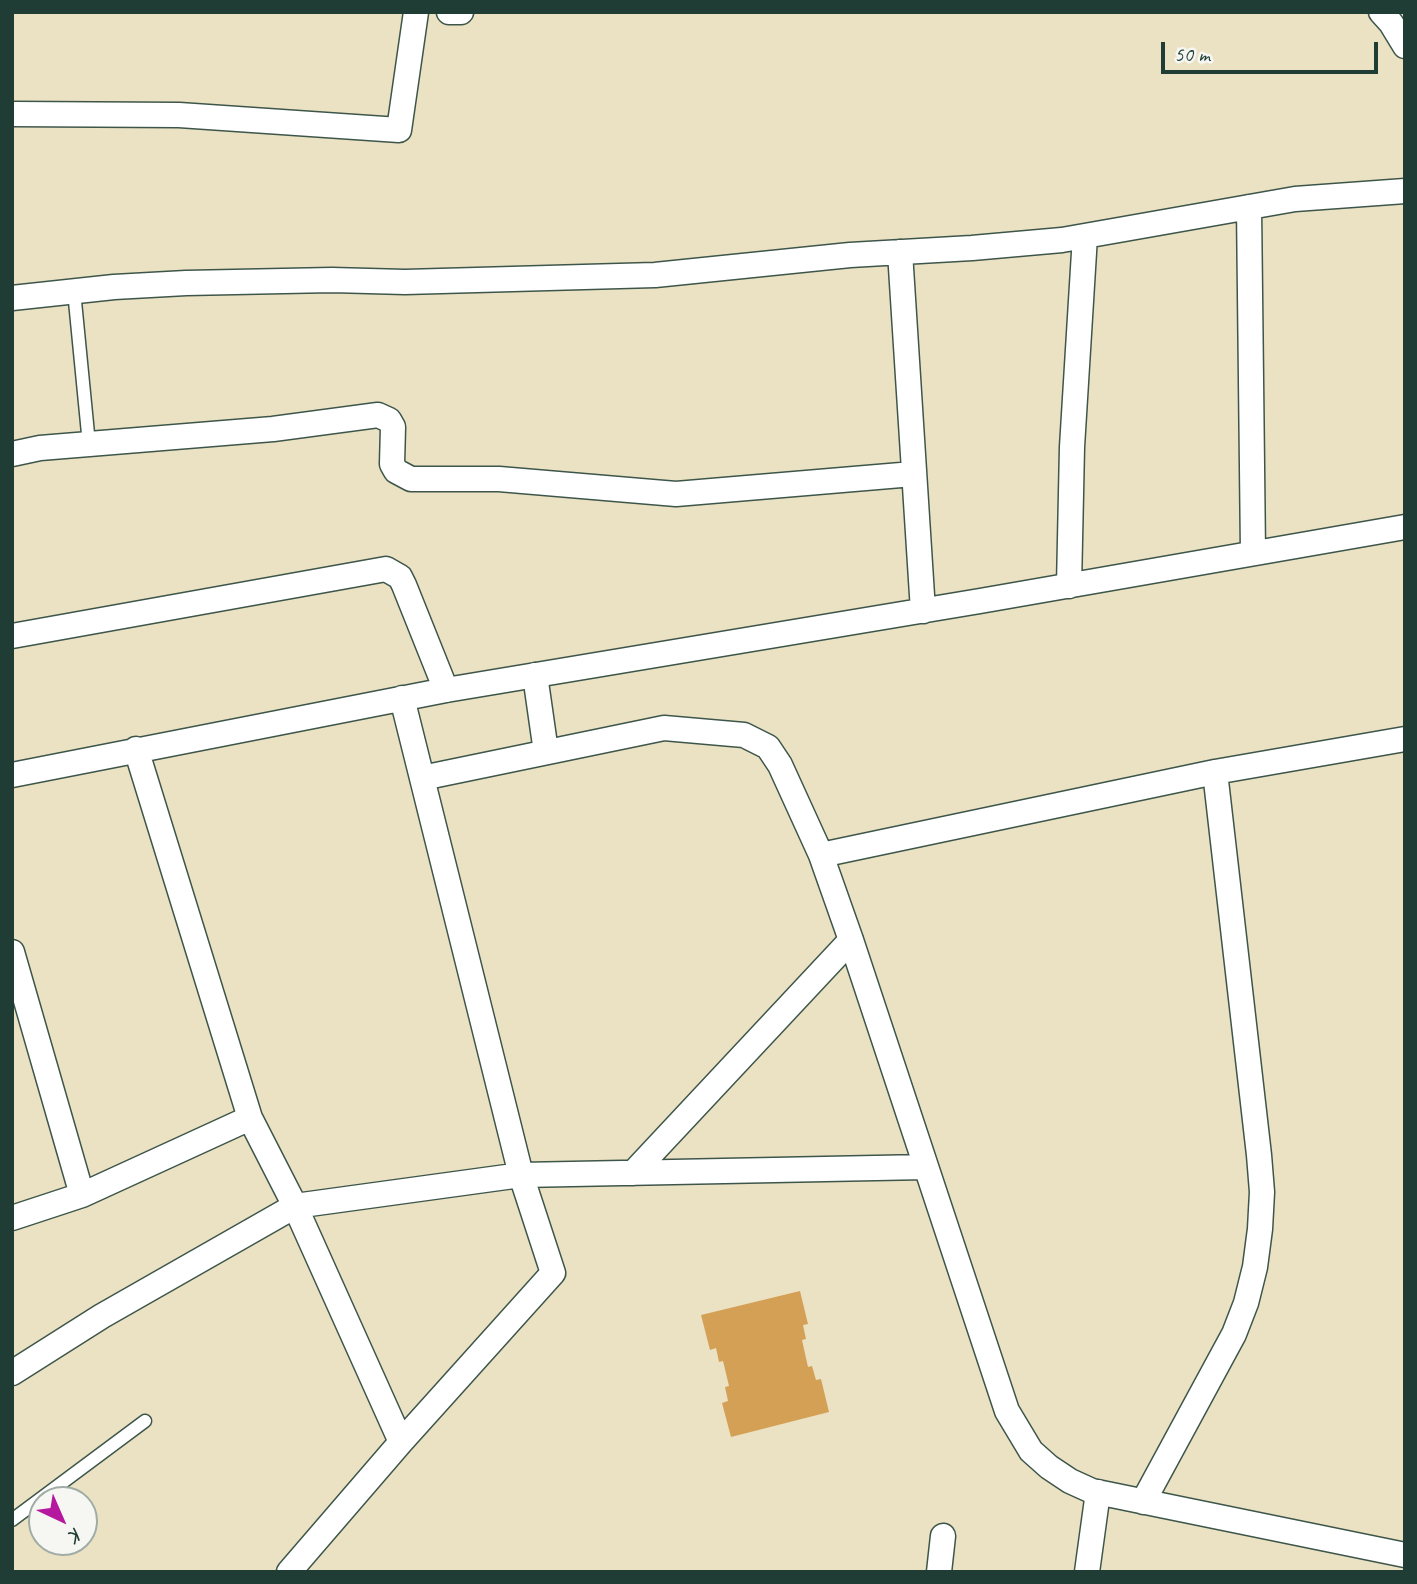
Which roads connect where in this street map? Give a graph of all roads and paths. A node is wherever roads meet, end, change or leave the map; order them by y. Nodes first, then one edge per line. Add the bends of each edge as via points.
1 (416, 12) edge
2 (449, 12) edge
3 (461, 12) edge
4 (1388, 16) edge
5 (1405, 46) edge
6 (12, 114) edge
7 (1405, 191) edge
8 (1249, 207) junction
9 (1085, 236) junction
10 (900, 253) junction
11 (74, 291) junction
12 (12, 298) edge
13 (89, 444) junction
14 (12, 454) edge
15 (913, 474) junction
16 (1405, 527) edge
17 (1253, 553) junction
18 (1069, 586) junction
19 (923, 611) junction
20 (12, 636) edge
21 (535, 675) junction
22 (446, 690) junction
23 (402, 698) junction
24 (1405, 739) edge
25 (136, 749) junction
26 (546, 752) junction
27 (1215, 772) junction
28 (12, 775) edge
29 (422, 778) junction
30 (821, 855) junction
31 (851, 940) junction
32 (12, 952) edge
33 (250, 1118) junction
34 (926, 1167) junction
35 (633, 1173) junction
36 (521, 1175) junction
37 (82, 1195) junction
38 (295, 1206) junction
39 (12, 1218) edge
40 (12, 1373) edge
41 (145, 1421) dead end
42 (401, 1442) junction
43 (1097, 1492) junction
44 (1143, 1502) junction
45 (12, 1520) edge
46 (943, 1536) dead end
47 (1405, 1555) edge
48 (296, 1571) edge
49 (939, 1572) edge
50 (1087, 1572) edge

1 - 6 street via 399,130 179,115
2 - 3 street
4 - 5 street
7 - 8 street
8 - 9 street
8 - 17 street
9 - 10 street
9 - 18 street
10 - 11 street via 655,275 405,282 259,280
10 - 15 street
11 - 12 street
11 - 13 lane
13 - 14 street
13 - 15 street via 378,415 393,427 396,471 411,479 499,479 676,494
15 - 19 street
16 - 17 street
17 - 18 street
18 - 19 street
19 - 21 street
20 - 22 street via 386,569 404,585
21 - 22 street
21 - 26 street
22 - 23 street
23 - 25 street
23 - 29 street
24 - 27 street
25 - 28 street
25 - 33 street
26 - 29 street
26 - 30 street via 664,728 744,735 768,747 780,765
27 - 30 street
27 - 44 street via 1259,1155 1260,1229 1249,1291 1234,1334
29 - 36 street
30 - 31 street
31 - 34 street
31 - 35 street
32 - 37 street
33 - 37 street
33 - 38 street
34 - 35 street
34 - 43 street via 1007,1411 1018,1432 1049,1467
35 - 36 street
36 - 38 street
36 - 42 street via 553,1273
37 - 39 street
38 - 40 street
38 - 42 street
41 - 45 lane
42 - 48 street
43 - 44 street
43 - 50 street
44 - 47 street
46 - 49 street

